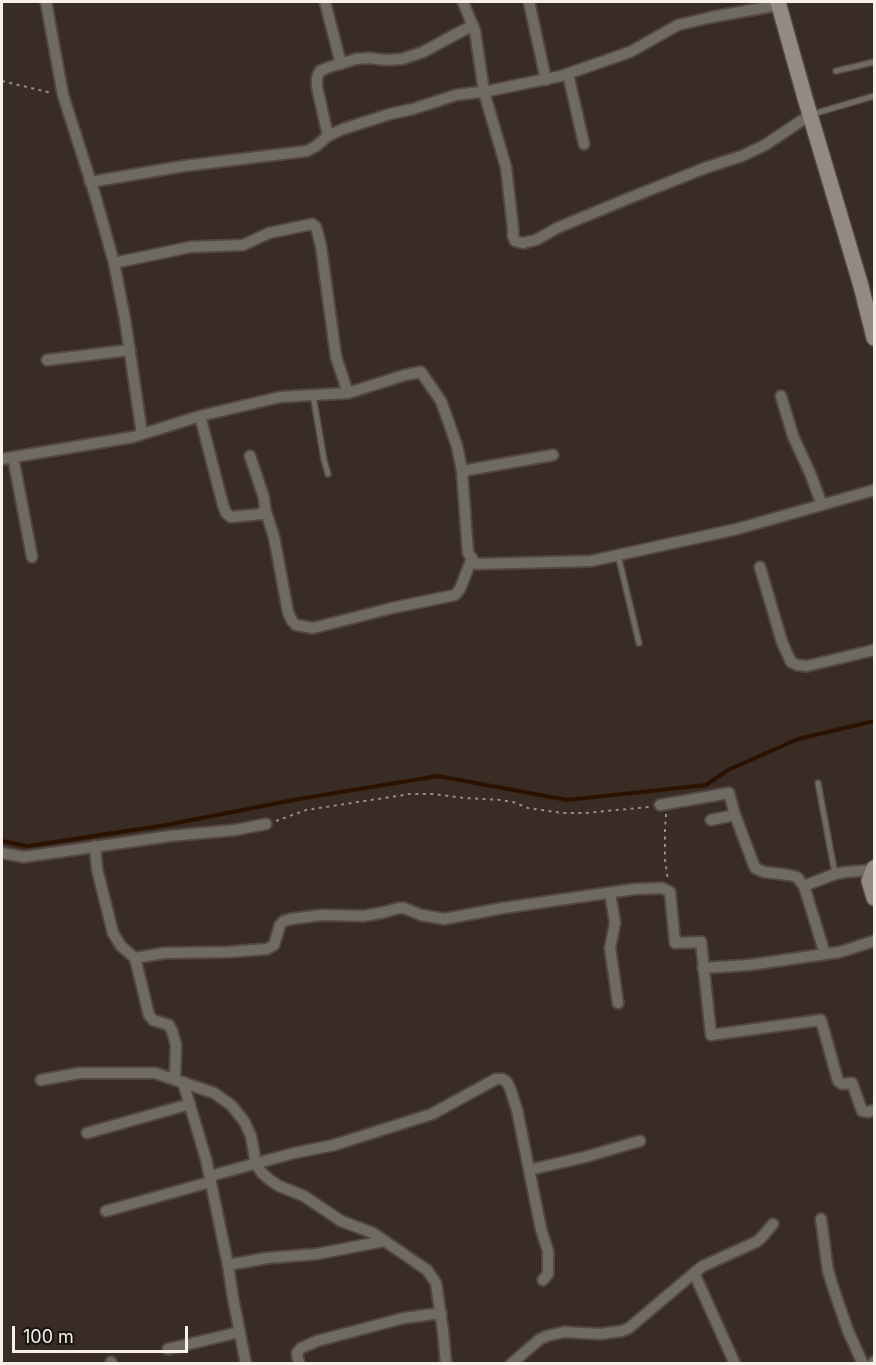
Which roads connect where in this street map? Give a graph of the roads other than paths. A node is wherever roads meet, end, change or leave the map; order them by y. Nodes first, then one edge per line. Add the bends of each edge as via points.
1 (46, 2) edge
2 (325, 2) edge
3 (462, 2) edge
4 (530, 2) edge
5 (778, 3) edge
6 (472, 25) junction
7 (874, 62) edge
8 (341, 63) junction
9 (836, 71) dead end
10 (568, 74) junction
11 (546, 80) junction
12 (484, 92) junction
13 (874, 96) edge
14 (810, 115) junction
15 (328, 136) junction
16 (584, 144) dead end
17 (90, 182) junction
18 (114, 263) junction
19 (871, 310) edge
20 (874, 338) edge
21 (129, 350) junction
22 (47, 360) dead end
23 (348, 393) junction
24 (313, 395) junction
25 (781, 396) dead end
26 (200, 416) junction
27 (142, 434) junction
28 (553, 455) dead end
29 (250, 456) dead end
30 (7, 458) edge
31 (462, 471) junction
32 (328, 474) dead end
33 (874, 490) edge
34 (822, 505) junction
35 (265, 509) junction
36 (618, 555) junction
37 (32, 557) dead end
38 (472, 558) junction
39 (760, 567) dead end
40 (639, 643) dead end
41 (874, 650) edge
42 (818, 783) dead end
43 (660, 805) road end
44 (735, 815) junction
45 (711, 820) dead end
46 (266, 824) road end
47 (96, 846) junction
48 (2, 853) edge
49 (874, 869) edge
50 (835, 874) junction
51 (804, 886) junction
52 (610, 893) junction
53 (874, 898) edge
54 (874, 941) edge
55 (825, 954) junction
56 (135, 958) junction
57 (703, 968) junction
58 (618, 1003) dead end
59 (41, 1080) dead end
60 (179, 1080) junction
61 (190, 1104) junction
62 (874, 1110) edge
63 (87, 1133) dead end
64 (640, 1141) dead end
65 (256, 1164) junction
66 (529, 1170) junction
67 (210, 1179) junction
68 (106, 1211) dead end
69 (821, 1219) dead end
70 (773, 1224) dead end
71 (384, 1241) junction
72 (228, 1265) junction
73 (694, 1273) junction
74 (543, 1280) dead end
75 (441, 1313) junction
76 (240, 1332) junction
77 (168, 1349) dead end
78 (442, 1362) edge
79 (246, 1364) edge
80 (299, 1364) edge
81 (510, 1364) edge
82 (735, 1364) edge
83 (863, 1364) edge

1 - 17 street via 63,95
2 - 8 street
3 - 6 street
4 - 11 street
5 - 10 street via 678,25 630,52
5 - 14 street
6 - 8 street via 402,59 369,58
6 - 12 street
7 - 9 lane
8 - 15 street via 320,71 317,78
10 - 11 street
10 - 16 street
11 - 12 street
12 - 14 street via 506,168 513,236 523,243 742,156
12 - 15 street via 390,114
13 - 14 lane
14 - 19 street
15 - 17 street via 307,151
17 - 18 street
18 - 21 street
18 - 23 street via 190,248 243,245 269,233 312,224 321,246 336,357
19 - 20 street
21 - 22 street
21 - 27 street
23 - 24 street
23 - 31 street via 421,372 441,401
24 - 26 street via 280,397
24 - 32 lane
25 - 34 street
26 - 27 street
26 - 35 street via 226,513 240,517 261,514
27 - 30 street
28 - 31 street
29 - 35 street
30 - 37 street
31 - 38 street via 468,553
33 - 34 street
34 - 36 street via 737,529
35 - 38 street via 288,612 296,625 313,628 455,594
36 - 38 street via 591,561 476,564
36 - 40 lane
39 - 41 street via 791,662 807,666
42 - 50 lane
43 - 44 street via 729,793
44 - 45 street
44 - 51 street via 755,868 797,877
46 - 47 street
47 - 48 street via 24,857
47 - 56 street via 97,869 113,933
49 - 50 street
49 - 53 street via 869,881
50 - 51 street
51 - 55 street
52 - 56 street via 444,919 404,908 364,916 291,919 280,925 274,945 267,949 164,953
52 - 57 street via 662,888 670,892 675,943 701,942
52 - 58 street via 615,923 610,948
54 - 55 street
55 - 57 street
56 - 60 street via 149,1015 169,1025 172,1031
57 - 62 street via 711,1035 821,1020 838,1081 852,1083 862,1111
59 - 60 street via 80,1073 155,1072
60 - 61 street
60 - 65 street via 214,1093 231,1105 251,1136
61 - 63 street
61 - 67 street
64 - 66 street
65 - 66 street via 432,1114 502,1079 510,1088 517,1110
65 - 67 street
65 - 71 street via 279,1186
66 - 74 street via 548,1251 548,1274
67 - 68 street
67 - 72 street
69 - 83 street via 828,1271
70 - 73 street via 756,1242
71 - 72 street
71 - 75 street via 427,1270 436,1282
72 - 76 street
73 - 81 street via 629,1328 600,1334 564,1332 540,1338
73 - 82 street
75 - 78 street
75 - 80 street via 404,1318 317,1341 297,1353
76 - 77 street
76 - 79 street

